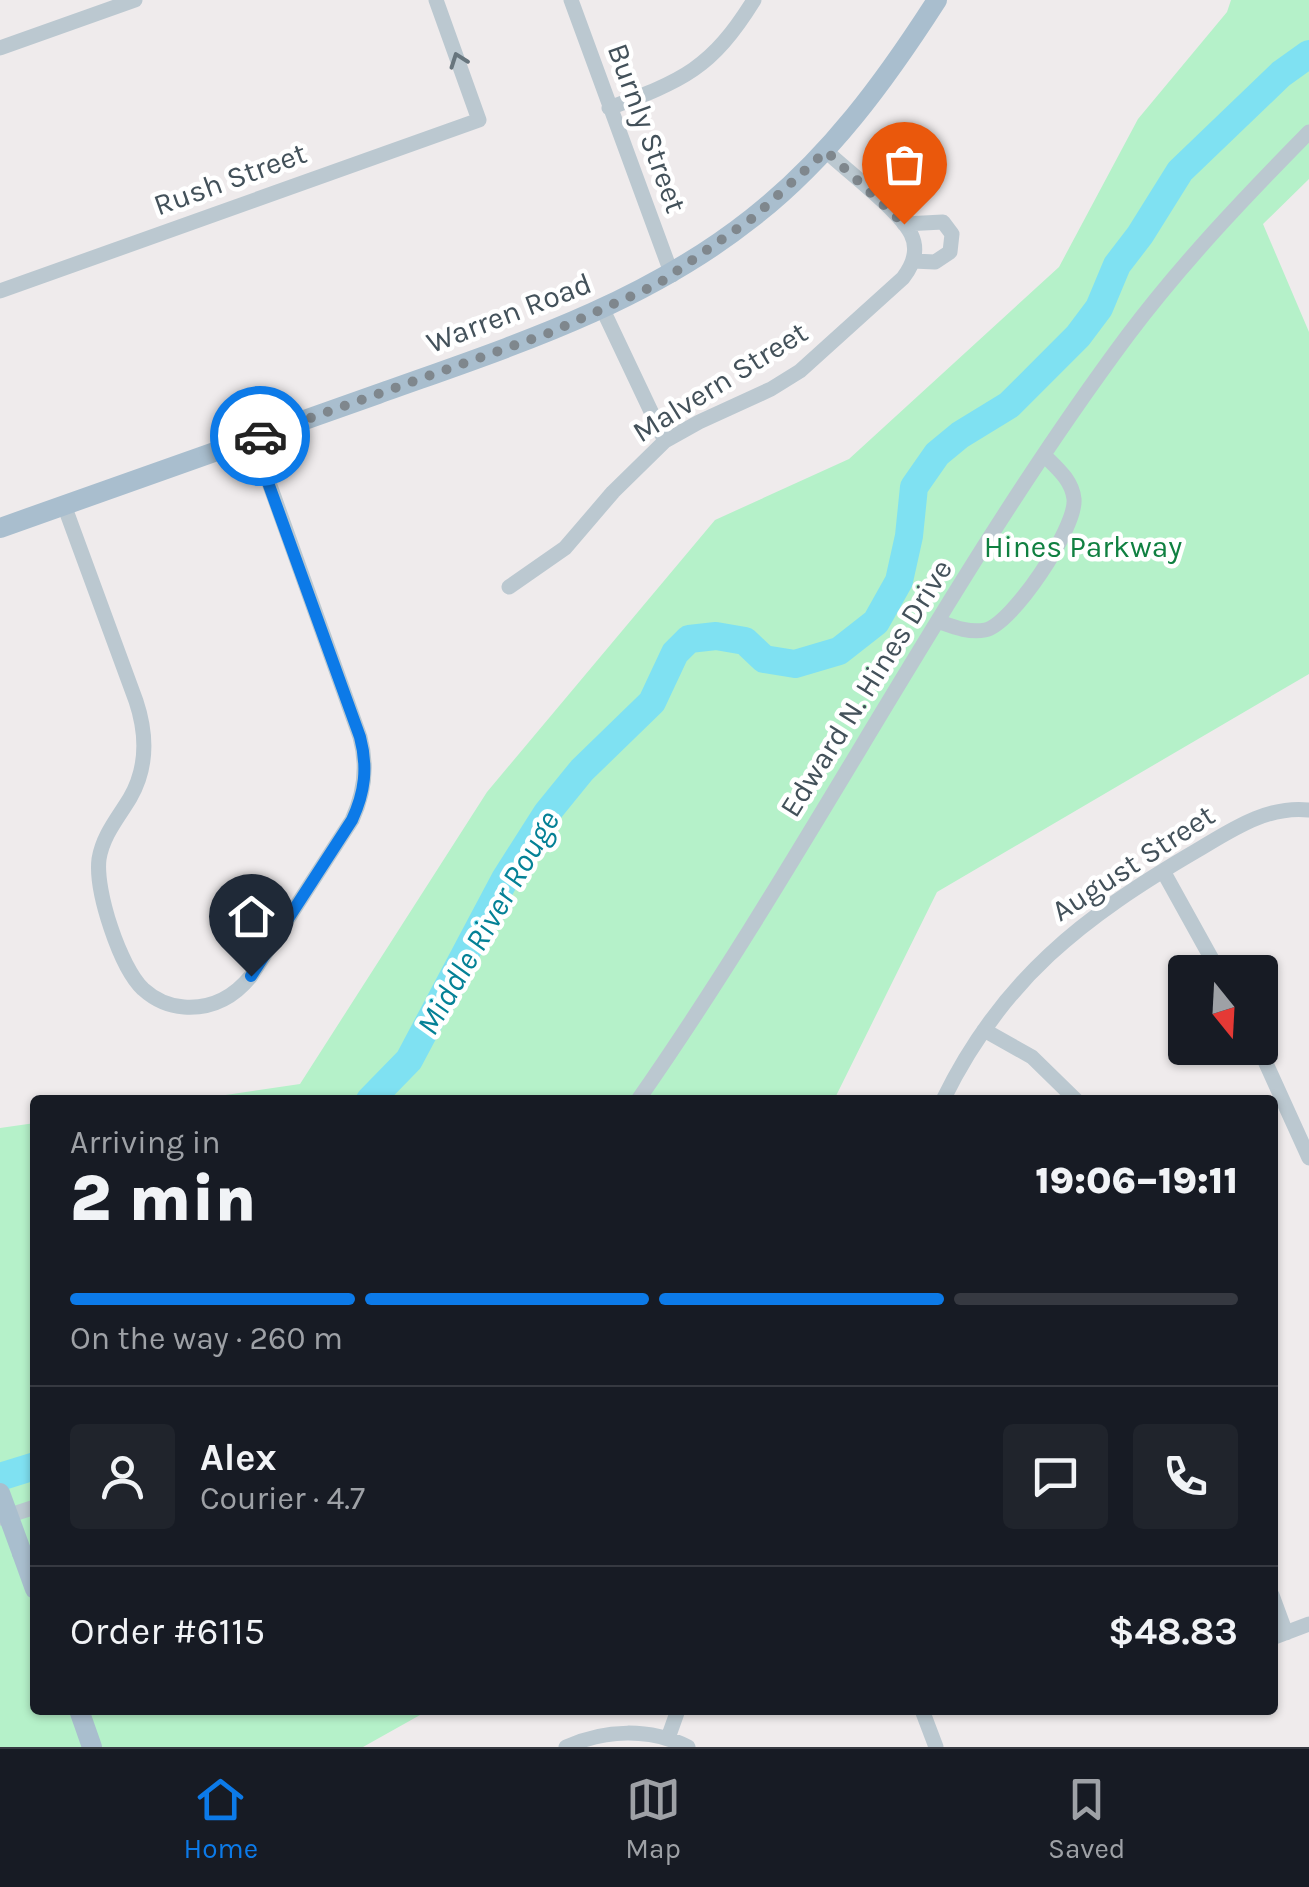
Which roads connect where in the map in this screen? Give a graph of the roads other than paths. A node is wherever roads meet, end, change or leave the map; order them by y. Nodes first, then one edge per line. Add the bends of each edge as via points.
1 (135, 0) edge
2 (436, 0) edge
3 (571, 0) edge
4 (754, 0) edge
5 (937, 0) edge
6 (0, 48) edge
7 (609, 108) junction
8 (1309, 132) edge
9 (826, 151) junction
10 (904, 224) junction
11 (913, 261) junction
12 (672, 274) junction
13 (0, 290) edge
14 (602, 310) junction
15 (254, 438) junction
16 (664, 441) junction
17 (1044, 455) junction
18 (64, 505) junction
19 (0, 528) edge
20 (510, 587) dead end
21 (940, 622) junction
22 (1309, 810) edge
23 (1162, 871) junction
24 (1210, 955) edge
25 (984, 1030) junction
26 (1267, 1065) edge
27 (641, 1095) edge
28 (947, 1095) edge
29 (1071, 1095) edge
30 (1309, 1158) edge
31 (0, 1492) edge
32 (30, 1509) edge
33 (0, 1518) edge
34 (30, 1576) edge
35 (1309, 1624) edge
36 (1279, 1635) edge
37 (81, 1715) edge
38 (676, 1715) edge
39 (924, 1715) edge
40 (668, 1738) junction
41 (92, 1747) edge
42 (566, 1747) edge
43 (688, 1747) edge
44 (936, 1747) edge

1 - 6 street
13 -> 2 street, Rush Street via 479,120
3 - 7 street, Burnly Street
4 - 7 street via 725,44 699,68
5 - 9 main road, Warren Road
7 - 12 street, Burnly Street
8 - 17 street, Edward N. Hines Drive via 1179,271
9 - 10 street
9 - 12 main road, Warren Road via 754,217
10 - 11 street via 913,237
10 - 11 street, Malvern Street via 943,222 952,234 950,252 936,262
11 - 16 street, Malvern Street via 903,278 800,372
12 - 14 main road, Warren Road
14 - 15 main road, Warren Road
14 - 16 street
15 - 18 main road, Warren Road
15 - 18 street via 365,764 352,820 242,988 215,1004 168,1004 145,991 106,909 98,863 140,776 144,734
16 - 20 street, Malvern Street via 565,548
17 - 21 street, Edward N. Hines Drive
17 - 21 street via 1066,478 1074,499 1072,519 1042,571 1005,619 988,630
18 - 19 main road, Warren Road
21 - 27 street, Edward N. Hines Drive
22 - 23 street, August Street via 1258,818
23 - 24 street
23 - 25 street, August Street via 1064,939
25 - 28 street, August Street
25 - 29 street via 1032,1057
26 - 30 street
31 - 34 main road, bridge
32 - 33 street
35 - 36 street
37 - 41 main road
38 - 40 street
39 - 44 street
40 - 42 street via 604,1734
40 - 43 street

